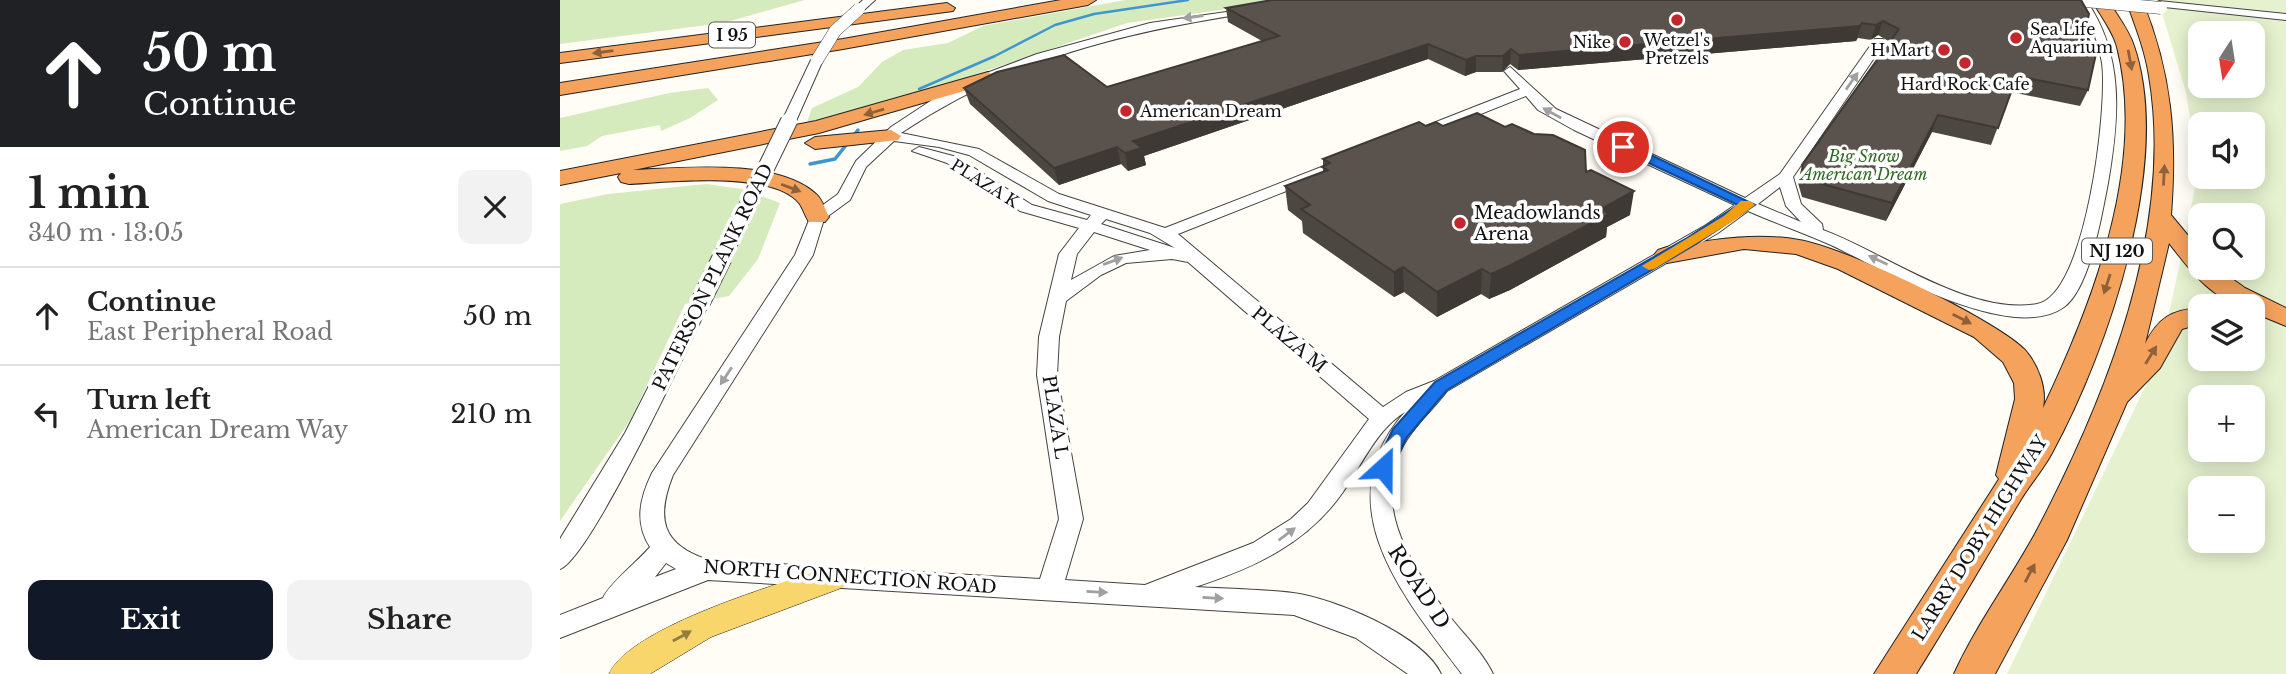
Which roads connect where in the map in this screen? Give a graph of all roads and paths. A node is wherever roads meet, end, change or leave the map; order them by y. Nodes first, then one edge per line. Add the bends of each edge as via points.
1 (870, 0) edge
2 (1002, 0) edge
3 (1026, 0) edge
4 (1088, 0) edge
5 (2075, 0) edge
6 (2081, 0) edge
7 (2100, 0) edge
8 (2113, 0) edge
9 (2134, 0) edge
10 (2160, 6) junction
11 (1046, 8) junction
12 (1267, 8) edge
13 (2286, 17) edge
14 (1879, 42) dead end
15 (560, 58) edge
16 (1510, 71) dead end
17 (560, 73) edge
18 (988, 78) junction
19 (560, 79) edge
20 (560, 89) edge
21 (1527, 91) junction
22 (1405, 139) edge
23 (874, 141) junction
24 (832, 144) junction
25 (1368, 154) edge
26 (626, 177) junction
27 (1785, 177) junction
28 (560, 180) edge
29 (560, 190) edge
30 (1748, 205) junction
31 (817, 217) junction
32 (2161, 218) junction
33 (1096, 219) junction
34 (1163, 234) junction
35 (1828, 237) junction
36 (2188, 252) edge
37 (1667, 255) junction
38 (1189, 260) junction
39 (2217, 280) edge
40 (1058, 299) junction
41 (2188, 318) edge
42 (2286, 318) edge
43 (2265, 326) edge
44 (2286, 332) edge
45 (1441, 386) junction
46 (2108, 407) junction
47 (1381, 417) junction
48 (2010, 488) junction
49 (664, 548) junction
50 (560, 559) edge
51 (709, 570) junction
52 (833, 578) junction
53 (1049, 589) junction
54 (1145, 594) junction
55 (602, 608) junction
56 (560, 627) edge
57 (1998, 633) junction
58 (625, 674) edge
59 (1427, 674) edge
60 (1479, 674) edge
61 (1894, 674) edge
62 (1974, 674) edge
63 (1988, 674) edge

1 - 50 street, PATERSON PLANK ROAD, bridge via 835,31 817,60 635,438
2 -> 15 highway, I 95
3 - 17 highway
4 - 11 highway, I 95
5 - 10 street, bridge
6 -> 35 street via 2104,40 2109,125 2096,206 2063,299 2032,310 1995,308
7 -> 48 highway, LARRY DOBY HIGHWAY / NJ 120 via 2122,32 2132,70 2135,131 2127,206 2110,274 2081,356 2035,454
8 - 10 street, bridge
32 -> 9 highway, NJ 120 via 2165,150 2161,92
10 - 13 street
11 - 19 highway
11 - 20 highway, I 95
12 -> 18 street via 1125,31
27 -> 14 street
16 - 21 street
18 - 23 street
18 -> 28 highway via 828,125
21 - 22 street
30 -> 21 street via 1559,117
23 - 24 highway
23 - 31 street via 844,196
23 - 33 street, PLAZA K via 940,156 1026,208
23 - 33 street, PLAZA K via 942,143 971,151
24 - 26 highway
24 - 28 highway
25 - 34 street
26 - 29 highway
26 -> 31 highway via 762,179 805,194
27 - 30 street
27 - 35 street via 1797,211
30 - 35 street
30 - 37 street
31 -> 49 street via 804,255 656,486 650,519
32 - 36 highway
32 - 46 highway, NJ 120 via 2139,317
33 - 34 street, PLAZA M
33 - 38 street, PLAZA M
33 - 40 street, PLAZA L via 1068,254
34 - 38 street, PLAZA M via 1193,253
37 - 45 street
37 -> 48 highway via 1744,242 1808,249 1993,337 2020,363 2030,391
40 -> 38 street via 1091,271 1114,260 1139,255
38 - 47 street, PLAZA M
39 - 42 highway
40 - 53 street, PLAZA L via 1049,337 1047,390 1071,519
46 -> 41 highway via 2154,355 2167,325
43 - 44 highway
45 - 47 street via 1409,397
45 - 60 street, ROAD D via 1392,445 1383,468 1381,510 1395,555
57 -> 46 highway, NJ 120 via 2072,490
54 -> 47 street via 1233,565 1289,533 1328,495
48 - 61 highway, LARRY DOBY HIGHWAY / NJ 120
49 - 51 street, NORTH CONNECTION ROAD via 676,559
49 - 55 street via 639,578
51 - 52 street, NORTH CONNECTION ROAD
51 - 55 street
52 - 53 street, NORTH CONNECTION ROAD
58 -> 52 main road via 661,647 706,623
53 -> 54 street, NORTH CONNECTION ROAD
54 -> 59 street via 1266,601 1317,610 1376,635
55 - 56 street
57 - 62 highway, NJ 120
57 - 63 highway

